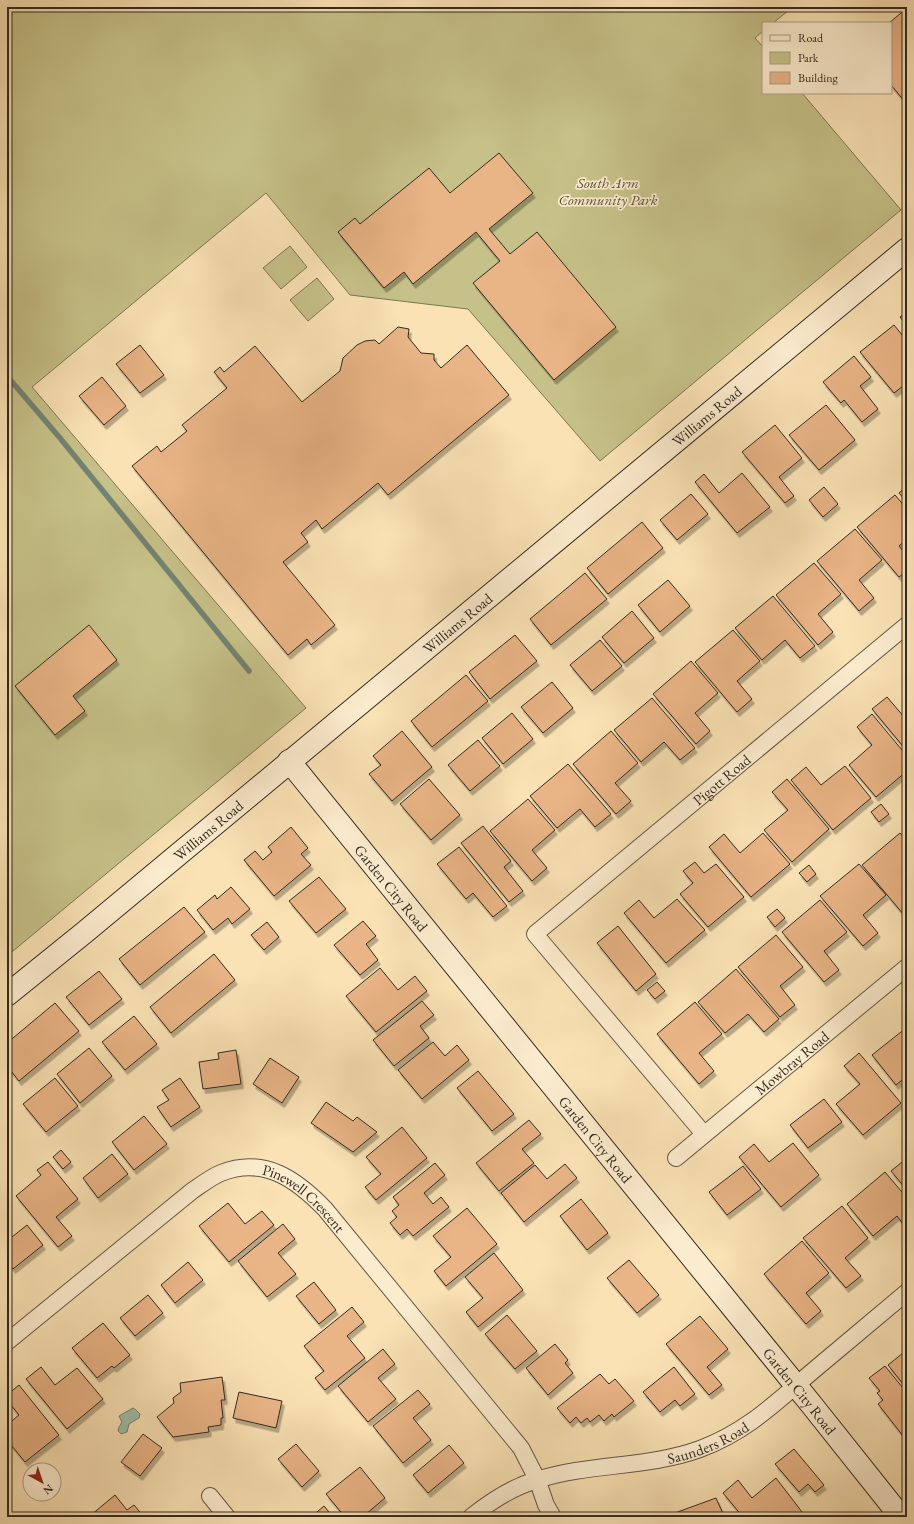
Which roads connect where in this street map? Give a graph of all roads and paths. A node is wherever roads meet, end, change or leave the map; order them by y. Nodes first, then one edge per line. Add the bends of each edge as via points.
1 (907, 249) edge
2 (907, 625) edge
3 (289, 762) junction
4 (907, 967) edge
5 (7, 995) edge
6 (704, 1134) junction
7 (676, 1158) dead end
8 (907, 1292) edge
9 (7, 1342) edge
10 (796, 1386) junction
11 (537, 1480) junction
12 (210, 1496) dead end
13 (227, 1517) edge
14 (471, 1517) edge
15 (553, 1517) edge
16 (901, 1517) edge

1 - 3 street, Williams Road
2 - 6 street, Pigott Road via 535,934
3 - 5 street, Williams Road
3 - 10 street, Garden City Road
4 - 6 street, Mowbray Road
6 - 7 street, Mowbray Road
8 - 10 street, Saunders Road
9 - 11 street, Pinewell Crescent via 192,1191 220,1173 257,1167 273,1171 291,1179 325,1209 521,1448
10 - 11 street, Saunders Road via 744,1428 700,1449 672,1458 591,1469
10 - 16 street, Garden City Road
11 - 14 street, Saunders Road via 501,1496
11 - 15 street, Pinewell Crescent
12 - 13 street

